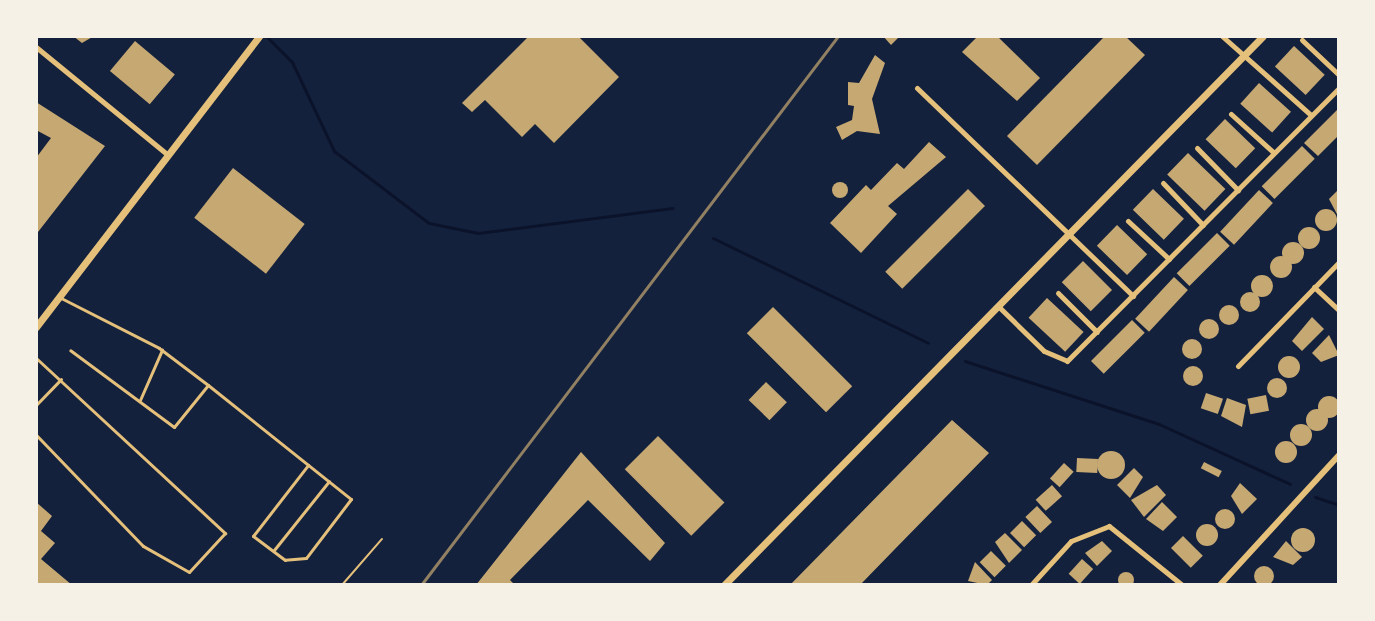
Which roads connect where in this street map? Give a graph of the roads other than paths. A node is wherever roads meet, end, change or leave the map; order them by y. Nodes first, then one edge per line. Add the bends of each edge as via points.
1 (259, 36) edge
2 (1222, 36) edge
3 (1263, 36) edge
4 (1302, 40) dead end
5 (36, 47) edge
6 (1242, 56) junction
7 (1339, 75) edge
8 (917, 88) dead end
9 (1339, 88) edge
10 (1231, 114) dead end
11 (1311, 115) junction
12 (1197, 148) dead end
13 (1273, 152) junction
14 (168, 155) junction
15 (1163, 183) dead end
16 (1238, 190) junction
17 (1128, 221) dead end
18 (1203, 225) junction
19 (1065, 235) junction
20 (1169, 259) junction
21 (1339, 262) edge
22 (1314, 287) junction
23 (1058, 293) dead end
24 (58, 296) junction
25 (1133, 296) junction
26 (998, 306) junction
27 (1339, 310) edge
28 (36, 327) edge
29 (1097, 332) junction
30 (70, 350) dead end
31 (162, 350) junction
32 (36, 358) edge
33 (1238, 366) dead end
34 (62, 378) junction
35 (208, 385) junction
36 (140, 400) junction
37 (36, 405) edge
38 (36, 435) edge
39 (1339, 455) edge
40 (308, 465) junction
41 (329, 481) junction
42 (273, 551) junction
43 (724, 585) edge
44 (1031, 585) edge
45 (1182, 585) edge
46 (1220, 585) edge

1 - 14 main road
2 - 6 street
3 - 6 main road
4 - 7 street
5 - 14 street
6 - 11 street
6 - 19 main road
8 - 19 street
9 - 11 street
10 - 13 street
11 - 13 street
12 - 16 street
13 - 16 street
14 - 24 main road
15 - 18 street
16 - 18 street
17 - 20 street
18 - 20 street
19 - 25 street
19 - 26 main road
20 - 25 street
21 - 22 street
22 - 27 street
22 - 33 street
23 - 29 street
24 - 28 main road
24 - 31 lane
25 - 29 street
26 - 29 street via 1057,360 1067,361
26 - 43 main road
30 - 36 lane
31 - 35 lane
31 - 36 lane
32 - 34 lane
34 - 37 lane
34 - 38 lane via 225,533 189,572 143,546
35 - 36 lane via 174,427
35 - 40 lane
39 - 46 street
40 - 41 lane
40 - 42 lane via 253,536
41 - 42 lane
41 - 42 lane via 350,506 306,558 285,560
44 - 45 street via 1071,541 1109,526

